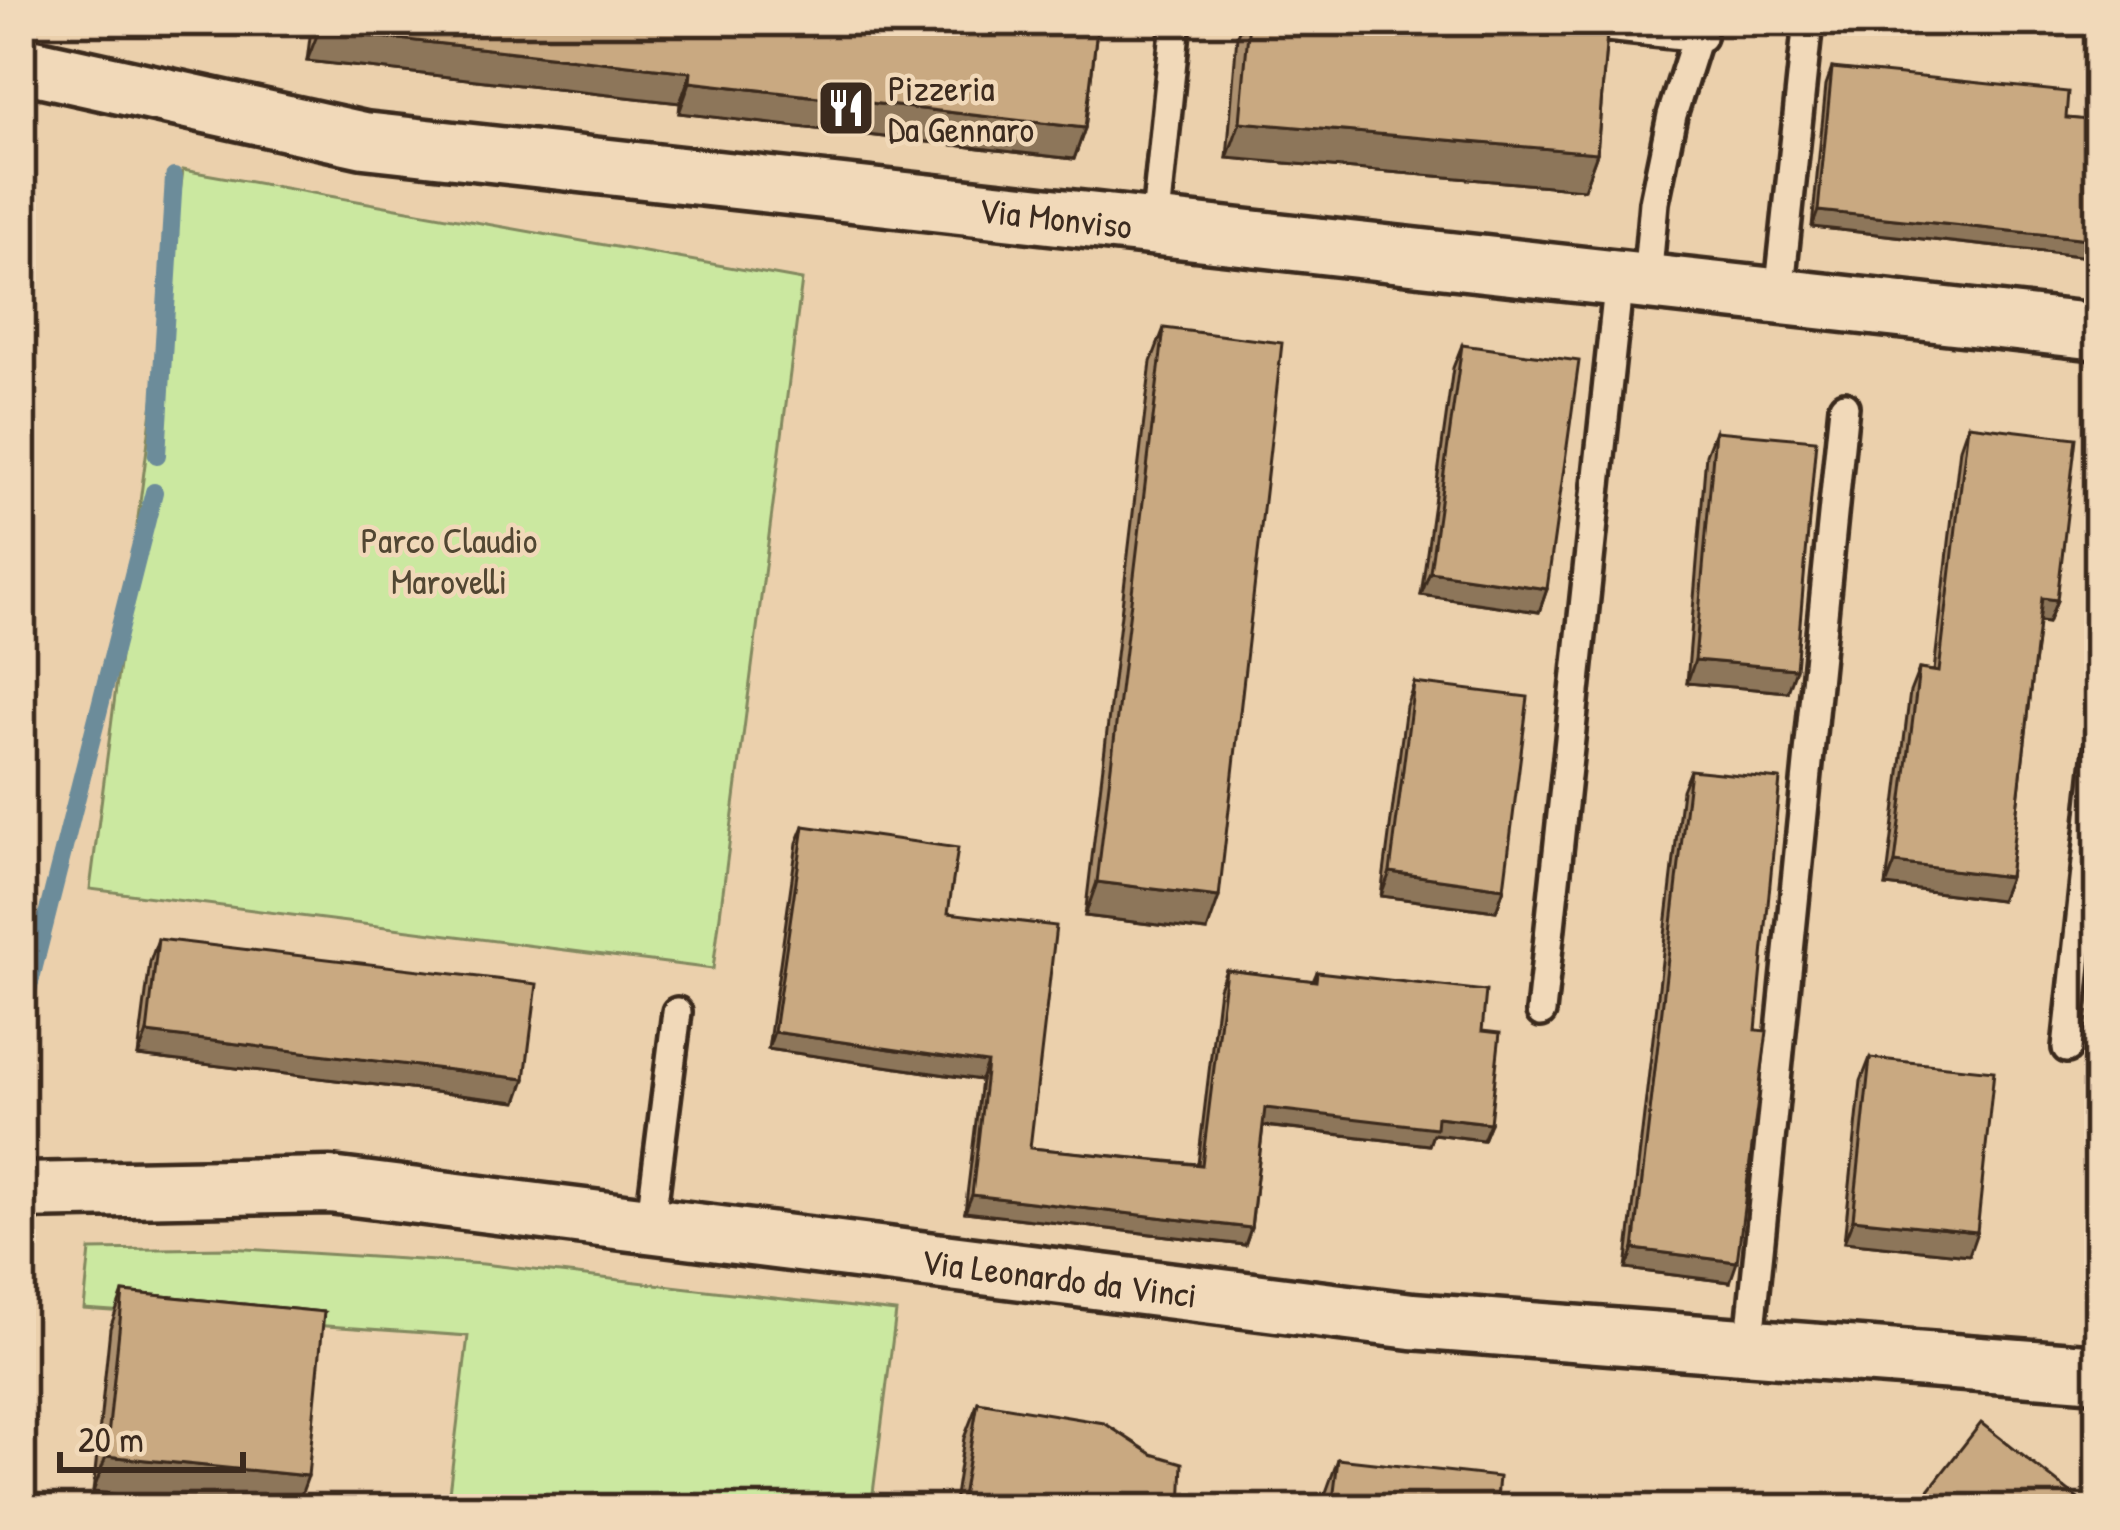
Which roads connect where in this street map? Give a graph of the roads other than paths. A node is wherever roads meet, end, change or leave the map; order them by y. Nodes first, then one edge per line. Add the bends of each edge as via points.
1 (1176, 21) edge
2 (1550, 21) edge
3 (1808, 21) edge
4 (1702, 29) edge
5 (21, 64) edge
6 (1155, 228) junction
7 (1633, 280) junction
8 (1779, 296) junction
9 (2099, 332) edge
10 (1844, 406) dead end
11 (2099, 750) edge
12 (677, 1012) dead end
13 (1541, 1012) dead end
14 (2067, 1048) dead end
15 (21, 1191) edge
16 (650, 1226) junction
17 (1749, 1349) junction
18 (2099, 1373) edge

1 - 6 lane
2 - 4 lane
3 - 8 lane
4 - 7 lane
5 - 6 street, Via Monviso via 364,140
6 - 7 street, Via Monviso
7 - 8 street, Via Monviso
7 - 13 lane
8 - 9 street, Via Monviso
10 - 17 lane
11 - 14 lane
12 - 16 lane
15 - 16 street, Via Leonardo da Vinci via 330,1185
16 - 17 street, Via Leonardo da Vinci via 1412,1321
17 - 18 street, Via Leonardo da Vinci

